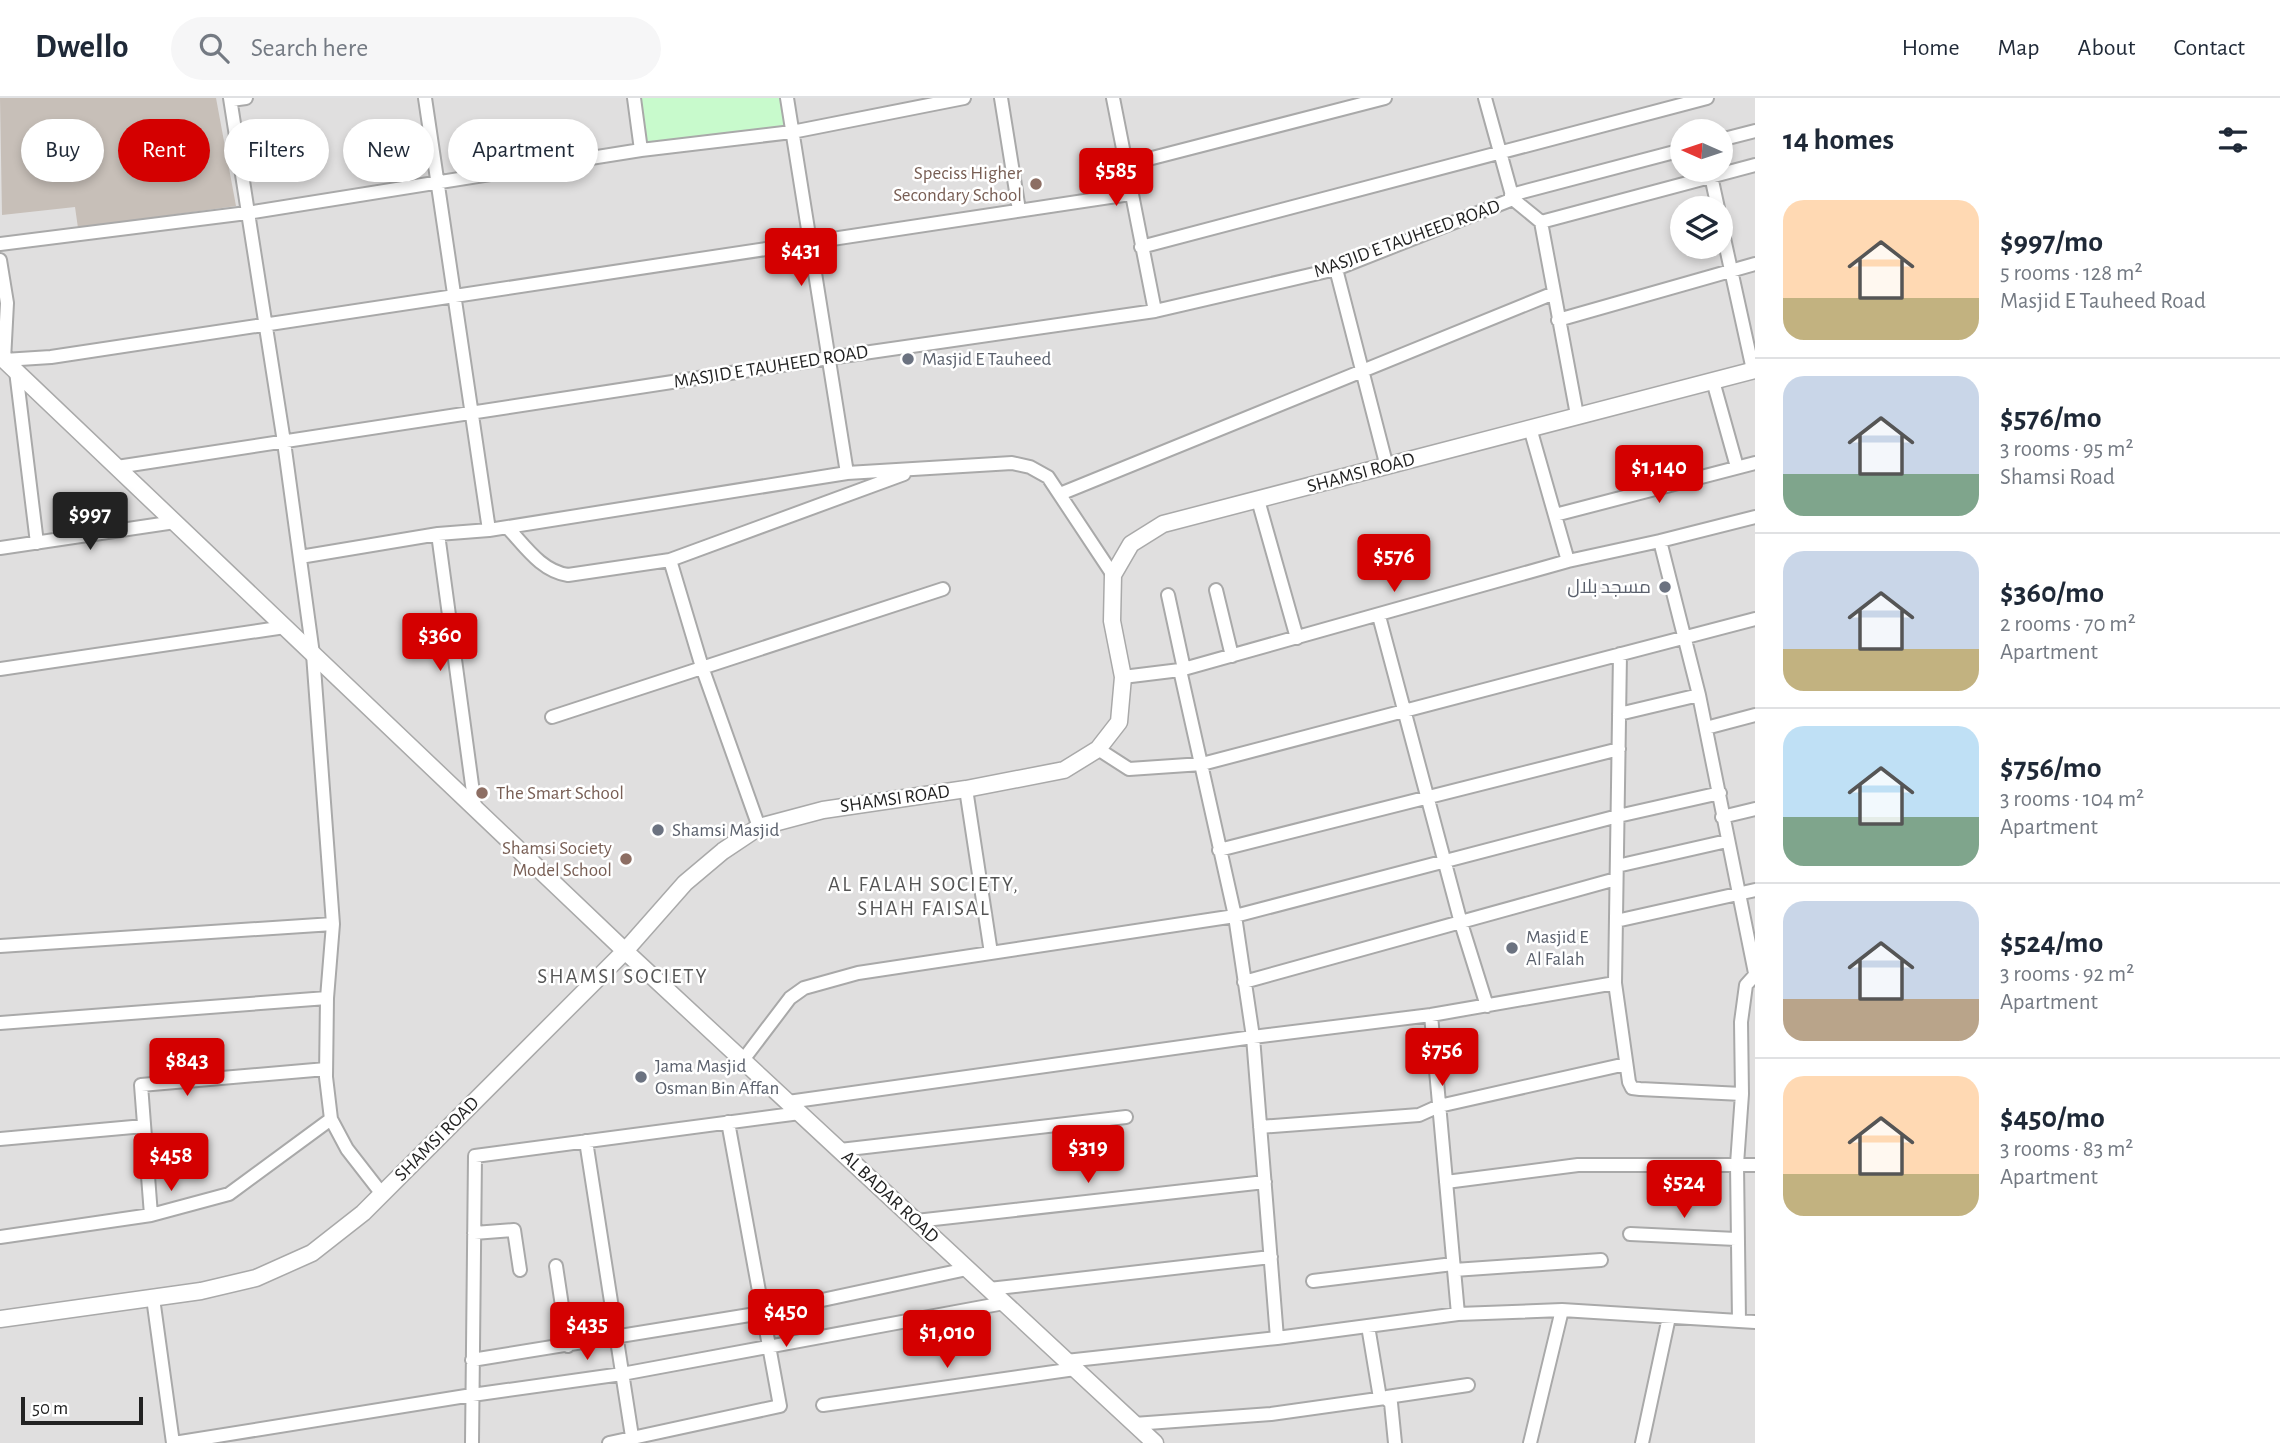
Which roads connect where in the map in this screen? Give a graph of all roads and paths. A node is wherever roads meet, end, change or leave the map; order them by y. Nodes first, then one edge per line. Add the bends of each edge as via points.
1 (246, 98) edge
2 (425, 98) edge
3 (634, 98) edge
4 (787, 98) edge
5 (964, 98) edge
6 (1001, 98) edge
7 (1113, 98) edge
8 (1385, 98) edge
9 (1485, 98) edge
10 (1707, 98) edge
11 (230, 99) edge
12 (1755, 131) edge
13 (792, 132) junction
14 (1733, 137) edge
15 (641, 150) junction
16 (1500, 153) junction
17 (1670, 153) edge
18 (1125, 165) junction
19 (1755, 165) edge
20 (1733, 171) edge
21 (437, 182) junction
22 (1690, 182) edge
23 (1130, 194) junction
24 (1512, 197) junction
25 (1018, 210) junction
26 (247, 213) junction
27 (1541, 222) junction
28 (810, 241) junction
29 (0, 244) edge
30 (1141, 247) junction
31 (1728, 259) edge
32 (0, 260) edge
33 (1755, 264) edge
34 (1336, 269) junction
35 (1731, 271) junction
36 (1554, 293) junction
37 (454, 296) junction
38 (1155, 311) junction
39 (1558, 320) junction
40 (265, 325) junction
41 (829, 358) junction
42 (7, 362) edge
43 (1754, 370) edge
44 (1361, 372) junction
45 (1713, 381) junction
46 (471, 413) junction
47 (1577, 415) junction
48 (1530, 428) junction
49 (284, 442) junction
50 (1755, 463) edge
51 (117, 467) junction
52 (1387, 467) junction
53 (1737, 467) junction
54 (919, 468) junction
55 (848, 473) junction
56 (1060, 494) junction
57 (1258, 500) junction
58 (1555, 515) junction
59 (1755, 517) edge
60 (175, 522) junction
61 (507, 527) junction
62 (489, 530) junction
63 (438, 534) junction
64 (1660, 541) junction
65 (37, 543) junction
66 (0, 548) edge
67 (300, 557) junction
68 (670, 560) junction
69 (1568, 561) junction
70 (1113, 575) junction
71 (943, 589) dead end
72 (1216, 590) dead end
73 (1168, 595) dead end
74 (1379, 616) junction
75 (1755, 619) edge
76 (285, 627) junction
77 (1297, 638) junction
78 (1686, 638) junction
79 (313, 654) junction
80 (1620, 654) junction
81 (1232, 656) junction
82 (702, 667) junction
83 (0, 669) edge
84 (1182, 670) junction
85 (1123, 677) junction
86 (1699, 695) junction
87 (1403, 712) junction
88 (1619, 714) junction
89 (1755, 715) edge
90 (552, 717) dead end
91 (1706, 728) junction
92 (1098, 749) junction
93 (1619, 749) junction
94 (1202, 764) junction
95 (966, 789) junction
96 (1720, 793) junction
97 (1427, 798) junction
98 (475, 807) junction
99 (1755, 809) edge
100 (1618, 816) junction
101 (1722, 817) junction
102 (759, 827) junction
103 (1727, 841) junction
104 (1219, 850) junction
105 (1444, 861) junction
106 (1617, 872) junction
107 (1755, 890) edge
108 (1738, 894) junction
109 (1236, 916) junction
110 (1616, 920) junction
111 (1461, 923) junction
112 (333, 924) junction
113 (0, 946) edge
114 (625, 951) junction
115 (991, 953) junction
116 (1755, 974) edge
117 (1244, 982) junction
118 (1615, 983) junction
119 (327, 998) junction
120 (1487, 1006) junction
121 (1430, 1015) junction
122 (0, 1023) edge
123 (1254, 1037) junction
124 (743, 1060) junction
125 (1626, 1064) junction
126 (326, 1069) junction
127 (1742, 1094) junction
128 (1439, 1106) junction
129 (794, 1107) junction
130 (1126, 1117) dead end
131 (331, 1119) junction
132 (728, 1122) junction
133 (144, 1125) junction
134 (1260, 1127) junction
135 (0, 1139) edge
136 (586, 1142) junction
137 (840, 1150) junction
138 (1737, 1164) junction
139 (1755, 1165) edge
140 (1265, 1182) junction
141 (1446, 1182) junction
142 (382, 1194) junction
143 (151, 1216) junction
144 (916, 1221) junction
145 (474, 1233) junction
146 (1630, 1234) dead end
147 (0, 1237) edge
148 (1736, 1239) junction
149 (1270, 1257) junction
150 (1601, 1260) dead end
151 (556, 1266) dead end
152 (1454, 1267) junction
153 (520, 1269) dead end
154 (967, 1269) junction
155 (1313, 1280) dead end
156 (989, 1289) junction
157 (153, 1297) junction
158 (1004, 1303) junction
159 (1562, 1310) junction
160 (762, 1313) junction
161 (1458, 1314) junction
162 (1669, 1317) junction
163 (0, 1320) edge
164 (1739, 1321) junction
165 (1755, 1322) edge
166 (1368, 1326) junction
167 (616, 1338) junction
168 (1277, 1338) junction
169 (568, 1346) junction
170 (768, 1347) junction
171 (472, 1360) junction
172 (1070, 1365) junction
173 (622, 1374) junction
174 (1468, 1385) dead end
175 (472, 1395) junction
176 (1384, 1397) junction
177 (824, 1405) dead end
178 (1134, 1424) junction
179 (632, 1441) edge
180 (173, 1443) edge
181 (472, 1443) edge
182 (609, 1443) edge
183 (1155, 1443) edge
184 (1395, 1443) edge
185 (1530, 1443) edge
186 (1642, 1443) edge

1 - 11 street
2 - 21 street
3 - 15 street
4 - 13 street
5 - 13 street
6 - 25 street
7 - 18 street
8 - 18 street
9 - 16 street
10 - 16 street
11 - 26 street
12 - 14 street
13 - 15 street
13 - 28 street
15 - 21 street
16 - 24 street
16 - 30 street
17 - 24 street
18 - 23 street
19 - 20 street
21 - 26 street
21 - 37 street
22 - 27 street
23 - 25 street
23 - 30 street
24 - 27 street, MASJID E TAUHEED ROAD
24 - 34 street, MASJID E TAUHEED ROAD
25 - 28 street
26 - 29 street
26 - 40 street
27 - 36 street
28 - 37 street
28 - 41 street
30 - 38 street
31 - 35 street
32 - 42 street via 7,303
33 - 35 street
34 - 38 street, MASJID E TAUHEED ROAD
34 - 44 street
35 - 39 street
35 - 43 street
36 - 39 street
36 - 44 street
37 - 40 street
37 - 46 street
38 - 41 street, MASJID E TAUHEED ROAD
39 - 47 street
40 - 42 street
40 - 49 street
41 - 46 street, MASJID E TAUHEED ROAD
41 - 55 street
42 - 51 street, AL BADAR ROAD
42 - 65 street
43 - 45 street, SHAMSI ROAD
44 - 52 street
44 - 56 street
45 - 47 street, SHAMSI ROAD
45 - 53 street
46 - 49 street, MASJID E TAUHEED ROAD
46 - 62 street
47 - 48 street, SHAMSI ROAD
48 - 52 street, SHAMSI ROAD
48 - 58 street
49 - 51 street, MASJID E TAUHEED ROAD
49 - 67 street
50 - 53 street
51 - 60 street, AL BADAR ROAD
52 - 57 street, SHAMSI ROAD
53 - 58 street
54 - 55 street
54 - 56 street via 1012,463 1048,477
54 - 68 street
55 - 61 street
56 - 70 street
57 - 70 street, SHAMSI ROAD via 1163,524 1131,544
57 - 77 street
58 - 69 street
59 - 64 street
60 - 65 street
60 - 76 street, AL BADAR ROAD
61 - 62 street
61 - 68 street via 554,573 568,575
62 - 63 street
63 - 67 street
63 - 98 street
64 - 69 street
64 - 78 street
65 - 66 street
67 - 79 street
68 - 82 street
69 - 74 street
70 - 85 street, SHAMSI ROAD via 1112,621
71 - 82 street
72 - 81 street
73 - 84 street
74 - 77 street
74 - 87 street
75 - 78 street
76 - 79 street, AL BADAR ROAD
76 - 83 street
77 - 81 street
78 - 80 street
78 - 86 street
79 - 98 street, AL BADAR ROAD
79 - 112 street
80 - 87 street
80 - 88 street
81 - 84 street
82 - 90 street
82 - 102 street
84 - 85 street
84 - 94 street
85 - 92 street, SHAMSI ROAD via 1119,722
86 - 88 street
86 - 91 street
87 - 94 street
87 - 97 street
88 - 93 street
89 - 91 street
91 - 96 street
92 - 94 street via 1129,769
92 - 95 street, SHAMSI ROAD via 1064,770
93 - 97 street
93 - 100 street
94 - 104 street
95 - 102 street, SHAMSI ROAD via 822,810
95 - 115 street
96 - 100 street
96 - 101 street
97 - 104 street
97 - 105 street
98 - 114 street, AL BADAR ROAD
99 - 101 street
100 - 105 street
100 - 106 street
101 - 103 street
102 - 114 street, SHAMSI ROAD via 685,883
103 - 106 street
103 - 108 street
104 - 109 street
105 - 109 street
105 - 111 street
106 - 110 street
106 - 111 street
107 - 108 street
108 - 110 street
108 - 116 street
109 - 115 street
109 - 117 street
110 - 118 street
111 - 117 street
111 - 120 street
112 - 113 street
112 - 119 street
114 - 124 street, AL BADAR ROAD
114 - 142 street, SHAMSI ROAD
115 - 124 street via 858,973 804,988 790,998
116 - 127 street via 1746,985 1741,1022
117 - 123 street
118 - 120 street
118 - 125 street
119 - 122 street
119 - 126 street
120 - 121 street
121 - 123 street
121 - 128 street
123 - 129 street
123 - 134 street
124 - 129 street, AL BADAR ROAD
125 - 127 street via 1632,1088
125 - 128 street
126 - 131 street
126 - 133 street via 141,1086
127 - 138 street
128 - 134 street via 1419,1115
128 - 141 street
129 - 132 street
129 - 137 street, AL BADAR ROAD
130 - 137 street
131 - 142 street via 347,1149
131 - 143 street via 229,1194
132 - 136 street
132 - 160 street
133 - 135 street
133 - 143 street
134 - 140 street
136 - 145 street via 475,1156
136 - 167 street
137 - 144 street, AL BADAR ROAD
138 - 139 street
138 - 141 street via 1578,1166
138 - 148 street
140 - 144 street
140 - 149 street
141 - 152 street
142 - 157 street, SHAMSI ROAD via 312,1253 290,1263 256,1278
143 - 147 street
144 - 154 street, AL BADAR ROAD
145 - 153 street via 514,1230
145 - 171 street
146 - 148 street
148 - 164 street
149 - 156 street
149 - 168 street
150 - 152 street
151 - 169 street
152 - 155 street
152 - 161 street
154 - 156 street, AL BADAR ROAD
154 - 160 street
156 - 158 street, AL BADAR ROAD
157 - 163 street, SHAMSI ROAD
157 - 180 street
158 - 170 street
158 - 172 street, AL BADAR ROAD
159 - 161 street
159 - 162 street
159 - 185 street
160 - 167 street
160 - 170 street
161 - 166 street
162 - 164 street
162 - 186 street
164 - 165 street
166 - 168 street
166 - 176 street
167 - 169 street
167 - 173 street
168 - 172 street
169 - 171 street
170 - 173 street
170 - 179 street via 779,1409
171 - 175 street
172 - 177 street
172 - 178 street, AL BADAR ROAD
173 - 175 street
173 - 179 street
174 - 176 street
175 - 180 street
175 - 181 street
176 - 178 street via 1272,1414
176 - 184 street via 1391,1403
178 - 183 street, AL BADAR ROAD
179 - 182 street

